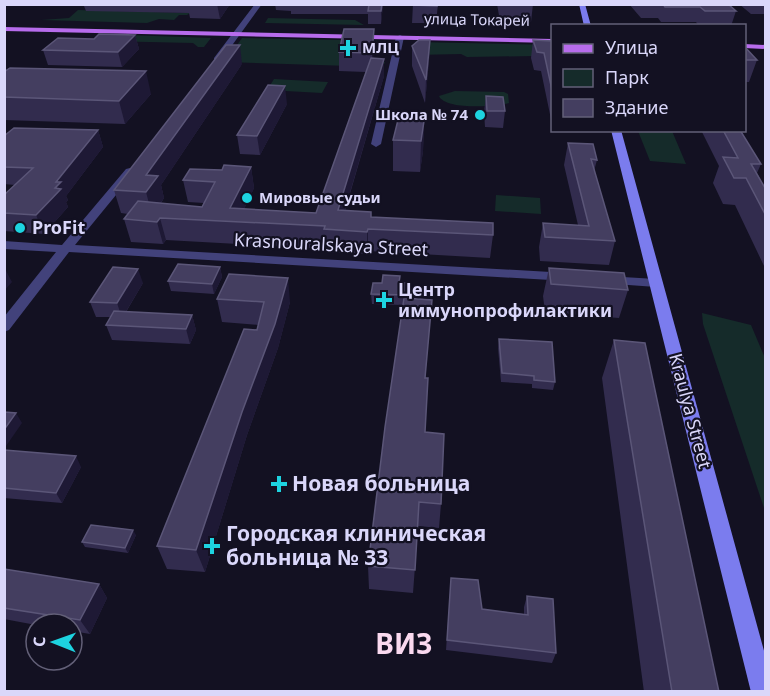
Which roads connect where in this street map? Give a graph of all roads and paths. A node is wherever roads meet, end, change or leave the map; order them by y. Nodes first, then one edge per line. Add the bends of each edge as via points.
1 (259, 4) edge
2 (582, 4) edge
3 (4, 23) edge
4 (587, 24) edge
5 (4, 29) edge
6 (238, 32) junction
7 (551, 34) edge
8 (400, 38) junction
9 (746, 39) edge
10 (763, 39) edge
11 (551, 41) edge
12 (746, 46) edge
13 (765, 47) edge
14 (210, 69) edge
15 (617, 132) edge
16 (376, 144) dead end
17 (140, 159) edge
18 (4, 245) edge
19 (65, 249) junction
20 (656, 283) junction
21 (4, 327) edge
22 (763, 692) edge

1 - 6 street
2 - 4 main road
3 - 6 main road, улица Токарей
5 - 6 main road
6 - 7 main road, улица Токарей
6 - 8 main road, улица Токарей
6 - 14 street
8 - 11 main road, улица Токарей
8 - 16 street
9 - 10 main road
12 - 13 main road
15 - 20 main road, Kraulya Street
17 - 19 street
18 - 19 street, Krasnouralskaya Street
19 - 20 street, Krasnouralskaya Street
19 - 21 street
20 - 22 main road, Kraulya Street

